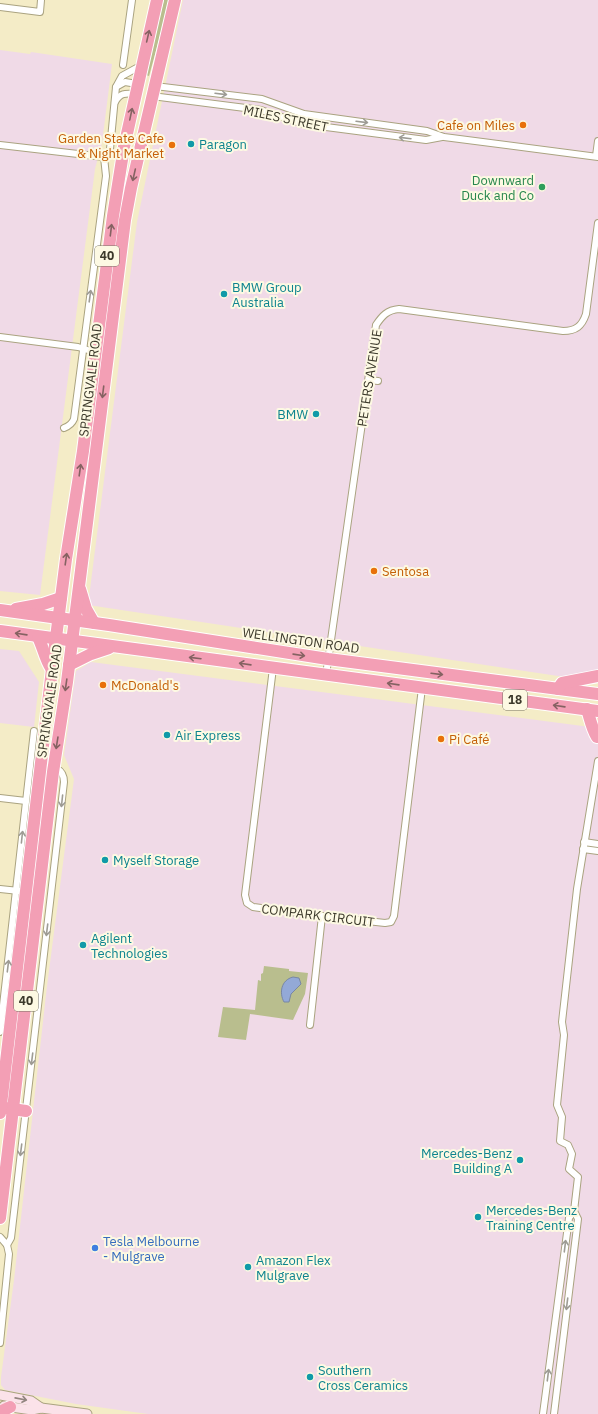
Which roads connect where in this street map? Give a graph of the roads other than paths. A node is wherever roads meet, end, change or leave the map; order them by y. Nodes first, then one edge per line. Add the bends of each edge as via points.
1 (41, 0) edge
2 (132, 0) edge
3 (157, 0) edge
4 (175, 0) edge
5 (0, 7) edge
6 (123, 65) dead end
7 (142, 65) junction
8 (116, 87) junction
9 (136, 89) junction
10 (154, 91) junction
11 (199, 92) junction
12 (115, 102) junction
13 (197, 102) junction
14 (304, 114) junction
15 (345, 120) junction
16 (303, 124) junction
17 (390, 126) junction
18 (344, 130) junction
19 (388, 136) junction
20 (444, 137) junction
21 (598, 141) edge
22 (0, 145) edge
23 (104, 157) junction
24 (597, 157) edge
25 (598, 223) edge
26 (0, 337) edge
27 (83, 349) junction
28 (95, 352) junction
29 (108, 353) junction
30 (369, 380) junction
31 (378, 381) dead end
32 (64, 428) dead end
33 (79, 586) junction
34 (61, 598) junction
35 (4, 611) edge
36 (59, 618) junction
37 (74, 620) junction
38 (94, 622) junction
39 (0, 631) edge
40 (38, 637) junction
41 (56, 639) junction
42 (71, 641) junction
43 (112, 647) junction
44 (328, 659) junction
45 (69, 665) junction
46 (273, 668) junction
47 (52, 670) junction
48 (326, 675) junction
49 (598, 676) edge
50 (422, 688) junction
51 (558, 689) junction
52 (598, 694) edge
53 (592, 710) edge
54 (39, 734) junction
55 (598, 737) edge
56 (33, 742) junction
57 (598, 761) edge
58 (41, 765) junction
59 (54, 766) junction
60 (0, 798) edge
61 (26, 801) junction
62 (584, 842) junction
63 (598, 844) edge
64 (583, 849) junction
65 (598, 851) edge
66 (0, 889) edge
67 (21, 892) junction
68 (39, 893) junction
69 (322, 916) junction
70 (310, 1025) dead end
71 (0, 1032) edge
72 (3, 1055) edge
73 (13, 1109) junction
74 (0, 1111) edge
75 (26, 1111) junction
76 (15, 1203) junction
77 (574, 1211) junction
78 (0, 1215) edge
79 (0, 1237) edge
80 (7, 1245) junction
81 (561, 1276) junction
82 (571, 1277) junction
83 (555, 1320) junction
84 (565, 1321) junction
85 (0, 1343) edge
86 (0, 1395) edge
87 (546, 1396) junction
88 (556, 1397) junction
89 (3, 1408) edge
90 (41, 1408) junction
91 (67, 1413) edge
92 (87, 1414) edge
93 (543, 1414) edge
94 (554, 1414) edge

1 - 5 street via 40,12
2 - 6 street
7 -> 3 highway, SPRINGVALE ROAD / 40
4 - 10 highway, SPRINGVALE ROAD / 40
7 - 8 street via 122,76
7 - 9 highway, SPRINGVALE ROAD / 40
8 - 9 street via 125,82
8 - 12 street, SPRINGVALE ROAD
9 - 10 highway
9 - 12 street via 122,94
28 -> 9 highway, SPRINGVALE ROAD / 40 via 117,187
10 - 11 street, MILES STREET
10 - 13 street, MILES STREET
10 -> 29 highway, SPRINGVALE ROAD / 40 via 129,198
11 - 13 street
11 -> 14 street, MILES STREET via 262,99
12 - 23 street, SPRINGVALE ROAD via 110,149
13 - 16 street, MILES STREET via 261,110
14 - 15 street, MILES STREET
14 - 16 street
15 -> 17 street, MILES STREET
15 - 18 street
16 - 18 street, MILES STREET
17 - 19 street
17 - 20 street, MILES STREET via 426,131
18 - 19 street, MILES STREET
20 -> 19 street, MILES STREET via 426,140
20 - 24 street, MILES STREET
21 - 24 street
22 - 23 street
27 -> 23 street, SPRINGVALE ROAD via 106,176
25 - 30 street, PETERS AVENUE via 586,314 578,328 563,331 392,310 384,314 376,325
26 - 27 street
27 - 28 street
27 - 32 street, SPRINGVALE ROAD via 74,419
28 - 29 street
34 -> 28 highway, SPRINGVALE ROAD / 40
29 -> 33 highway, SPRINGVALE ROAD / 40
30 - 31 street
30 - 44 street, PETERS AVENUE
33 - 37 highway, SPRINGVALE ROAD / 40
33 - 38 highway via 86,609
34 - 35 highway
34 - 36 highway, SPRINGVALE ROAD / 40
35 - 36 highway, WELLINGTON ROAD / 18
36 - 37 highway, WELLINGTON ROAD / 18
36 - 41 highway, SPRINGVALE ROAD / 40
37 - 38 highway, WELLINGTON ROAD / 18
37 - 42 highway, SPRINGVALE ROAD / 40
38 -> 44 highway, WELLINGTON ROAD / 18
40 -> 39 highway, 18
40 - 41 highway, 18
40 - 47 highway
41 - 42 highway, 18
41 - 47 highway, SPRINGVALE ROAD / 40
42 - 43 highway, 18
42 - 45 highway, SPRINGVALE ROAD / 40
43 - 45 highway
46 -> 43 highway, 18
44 - 48 street, PETERS AVENUE
44 -> 51 highway, WELLINGTON ROAD / 18
45 -> 59 highway, SPRINGVALE ROAD / 40
46 - 48 highway, 18
46 - 69 street, COMPARK CIRCUIT via 245,895 253,907
47 - 54 highway, SPRINGVALE ROAD / 40
50 -> 48 highway, 18
49 - 51 highway via 562,683
53 -> 50 highway, 18
50 - 69 street, COMPARK CIRCUIT via 394,916 391,922 386,923
51 - 52 highway, WELLINGTON ROAD / 18
53 - 55 highway via 593,731
54 - 56 street
54 - 56 street
54 - 58 highway, SPRINGVALE ROAD / 40
56 - 61 street
57 - 62 street
58 - 59 street, SPRINGVALE ROAD
58 - 67 highway, SPRINGVALE ROAD / 40
59 - 68 highway, SPRINGVALE ROAD / 40
59 -> 75 street via 60,770 64,782
60 - 61 street
67 -> 61 street
62 - 63 street
62 - 64 street
64 - 65 street
64 - 77 street via 562,1022 564,1035 557,1106 562,1117 560,1141 568,1145 572,1154 569,1170 578,1177
66 - 67 street
67 - 68 street
71 -> 67 street
67 - 72 highway, SPRINGVALE ROAD / 40
68 - 73 highway, SPRINGVALE ROAD / 40
69 - 70 street
72 - 74 highway, SPRINGVALE ROAD / 40
73 - 74 highway
73 - 75 highway
73 - 78 highway, SPRINGVALE ROAD / 40
75 -> 76 street
76 - 78 street, SPRINGVALE ROAD
76 - 80 street via 11,1238
81 -> 77 street via 568,1218
77 - 82 street via 578,1219
79 - 80 street
80 - 85 street via 9,1254
81 - 82 street
81 - 83 street
82 -> 84 street
83 - 84 street
87 -> 83 street
84 - 88 street
86 -> 90 street via 31,1401
87 - 88 street
87 - 93 street
88 - 94 street
89 - 90 street
90 - 91 street
91 - 92 street

